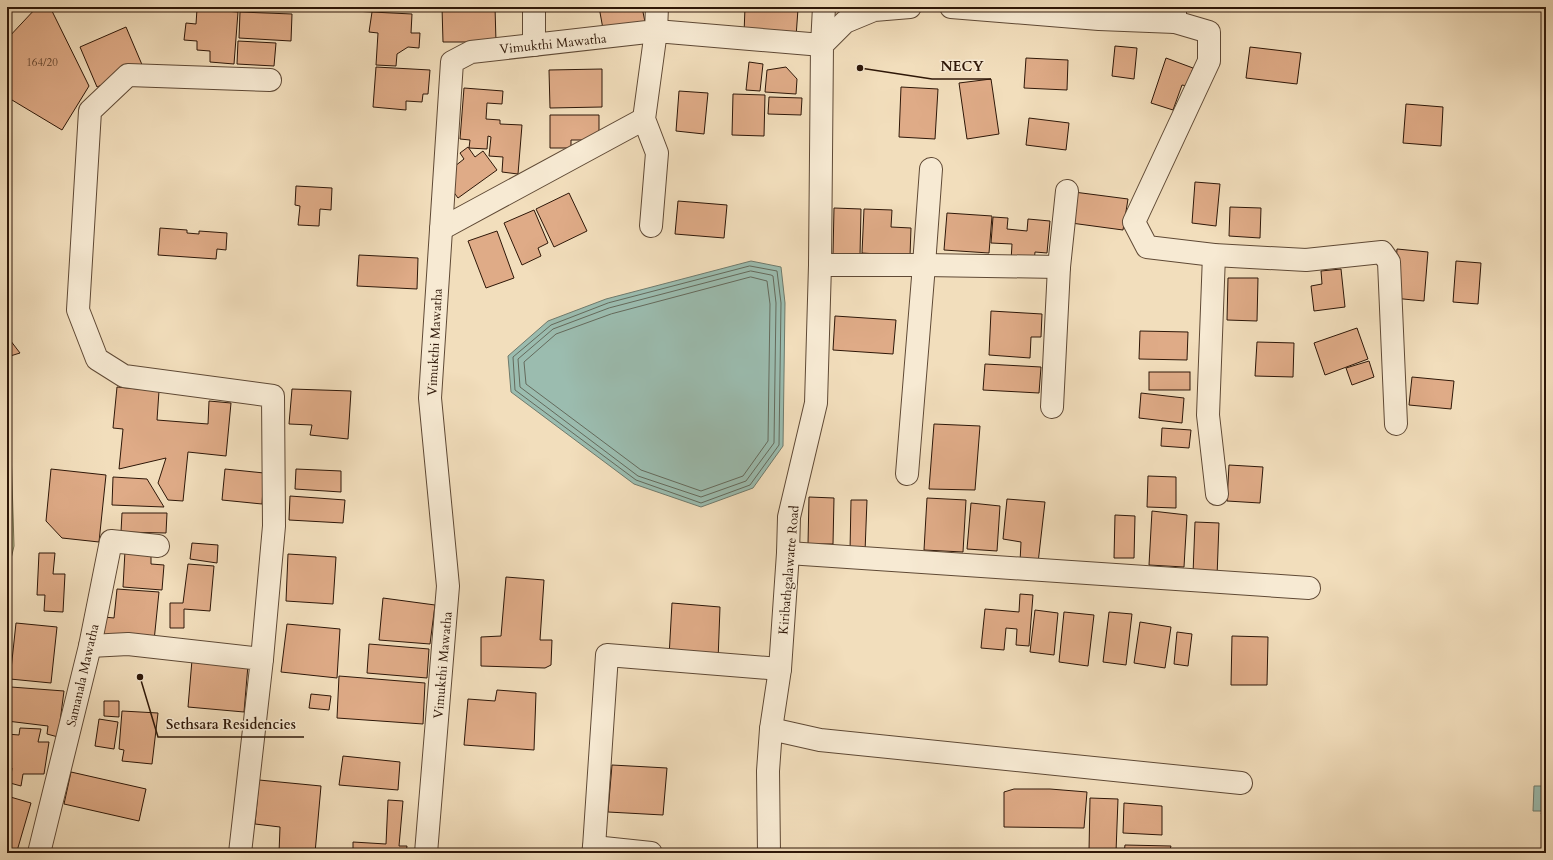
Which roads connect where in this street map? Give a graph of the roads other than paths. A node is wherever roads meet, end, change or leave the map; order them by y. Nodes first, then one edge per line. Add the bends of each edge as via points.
1 (534, 7) edge
2 (658, 7) edge
3 (824, 7) edge
4 (910, 7) edge
5 (951, 7) edge
6 (1175, 15) edge
7 (656, 31) junction
8 (534, 45) junction
9 (822, 45) junction
10 (270, 80) dead end
11 (644, 119) junction
12 (930, 169) dead end
13 (1067, 191) dead end
14 (651, 226) dead end
15 (442, 229) junction
16 (1214, 255) junction
17 (820, 265) junction
18 (924, 265) junction
19 (1059, 266) junction
20 (1052, 408) dead end
21 (1396, 424) dead end
22 (907, 474) dead end
23 (1217, 494) dead end
24 (158, 546) dead end
25 (788, 553) junction
26 (1309, 588) dead end
27 (90, 646) junction
28 (262, 659) junction
29 (780, 669) junction
30 (771, 728) junction
31 (1241, 783) dead end
32 (594, 850) edge
33 (39, 853) edge
34 (240, 853) edge
35 (426, 853) edge
36 (651, 853) edge
37 (769, 853) edge

1 - 8 street
2 - 7 street
3 - 9 street, Kiribathgalawatte Road
4 - 9 street via 874,10 845,22
5 - 6 street via 1099,18
6 - 16 street via 1209,32 1209,61 1134,222 1147,247
7 - 8 street, Vimukthi Mawatha
7 - 9 street, Vimukthi Mawatha
7 - 11 street
8 - 15 street, Vimukthi Mawatha via 471,52 452,62
9 - 17 street, Kiribathgalawatte Road
10 - 28 street via 128,75 90,111 78,310 96,359 124,376 274,396 274,526
11 - 14 street via 657,153
11 - 15 street
12 - 18 street
13 - 19 street
15 - 35 street, Vimukthi Mawatha via 430,398 448,586
16 - 21 street via 1306,260 1382,252 1389,262
16 - 23 street via 1208,415
17 - 18 street
17 - 25 street, Kiribathgalawatte Road via 816,403 789,517
18 - 19 street
18 - 22 street
19 - 20 street
24 - 27 street, Samanala Mawatha via 111,541
25 - 26 street
25 - 29 street, Kiribathgalawatte Road
27 - 28 street via 128,644
27 - 33 street, Samanala Mawatha
28 - 34 street
29 - 30 street, Kiribathgalawatte Road
29 - 32 street via 607,656
30 - 31 street via 820,740
30 - 37 street, Kiribathgalawatte Road via 768,771
32 - 36 street

